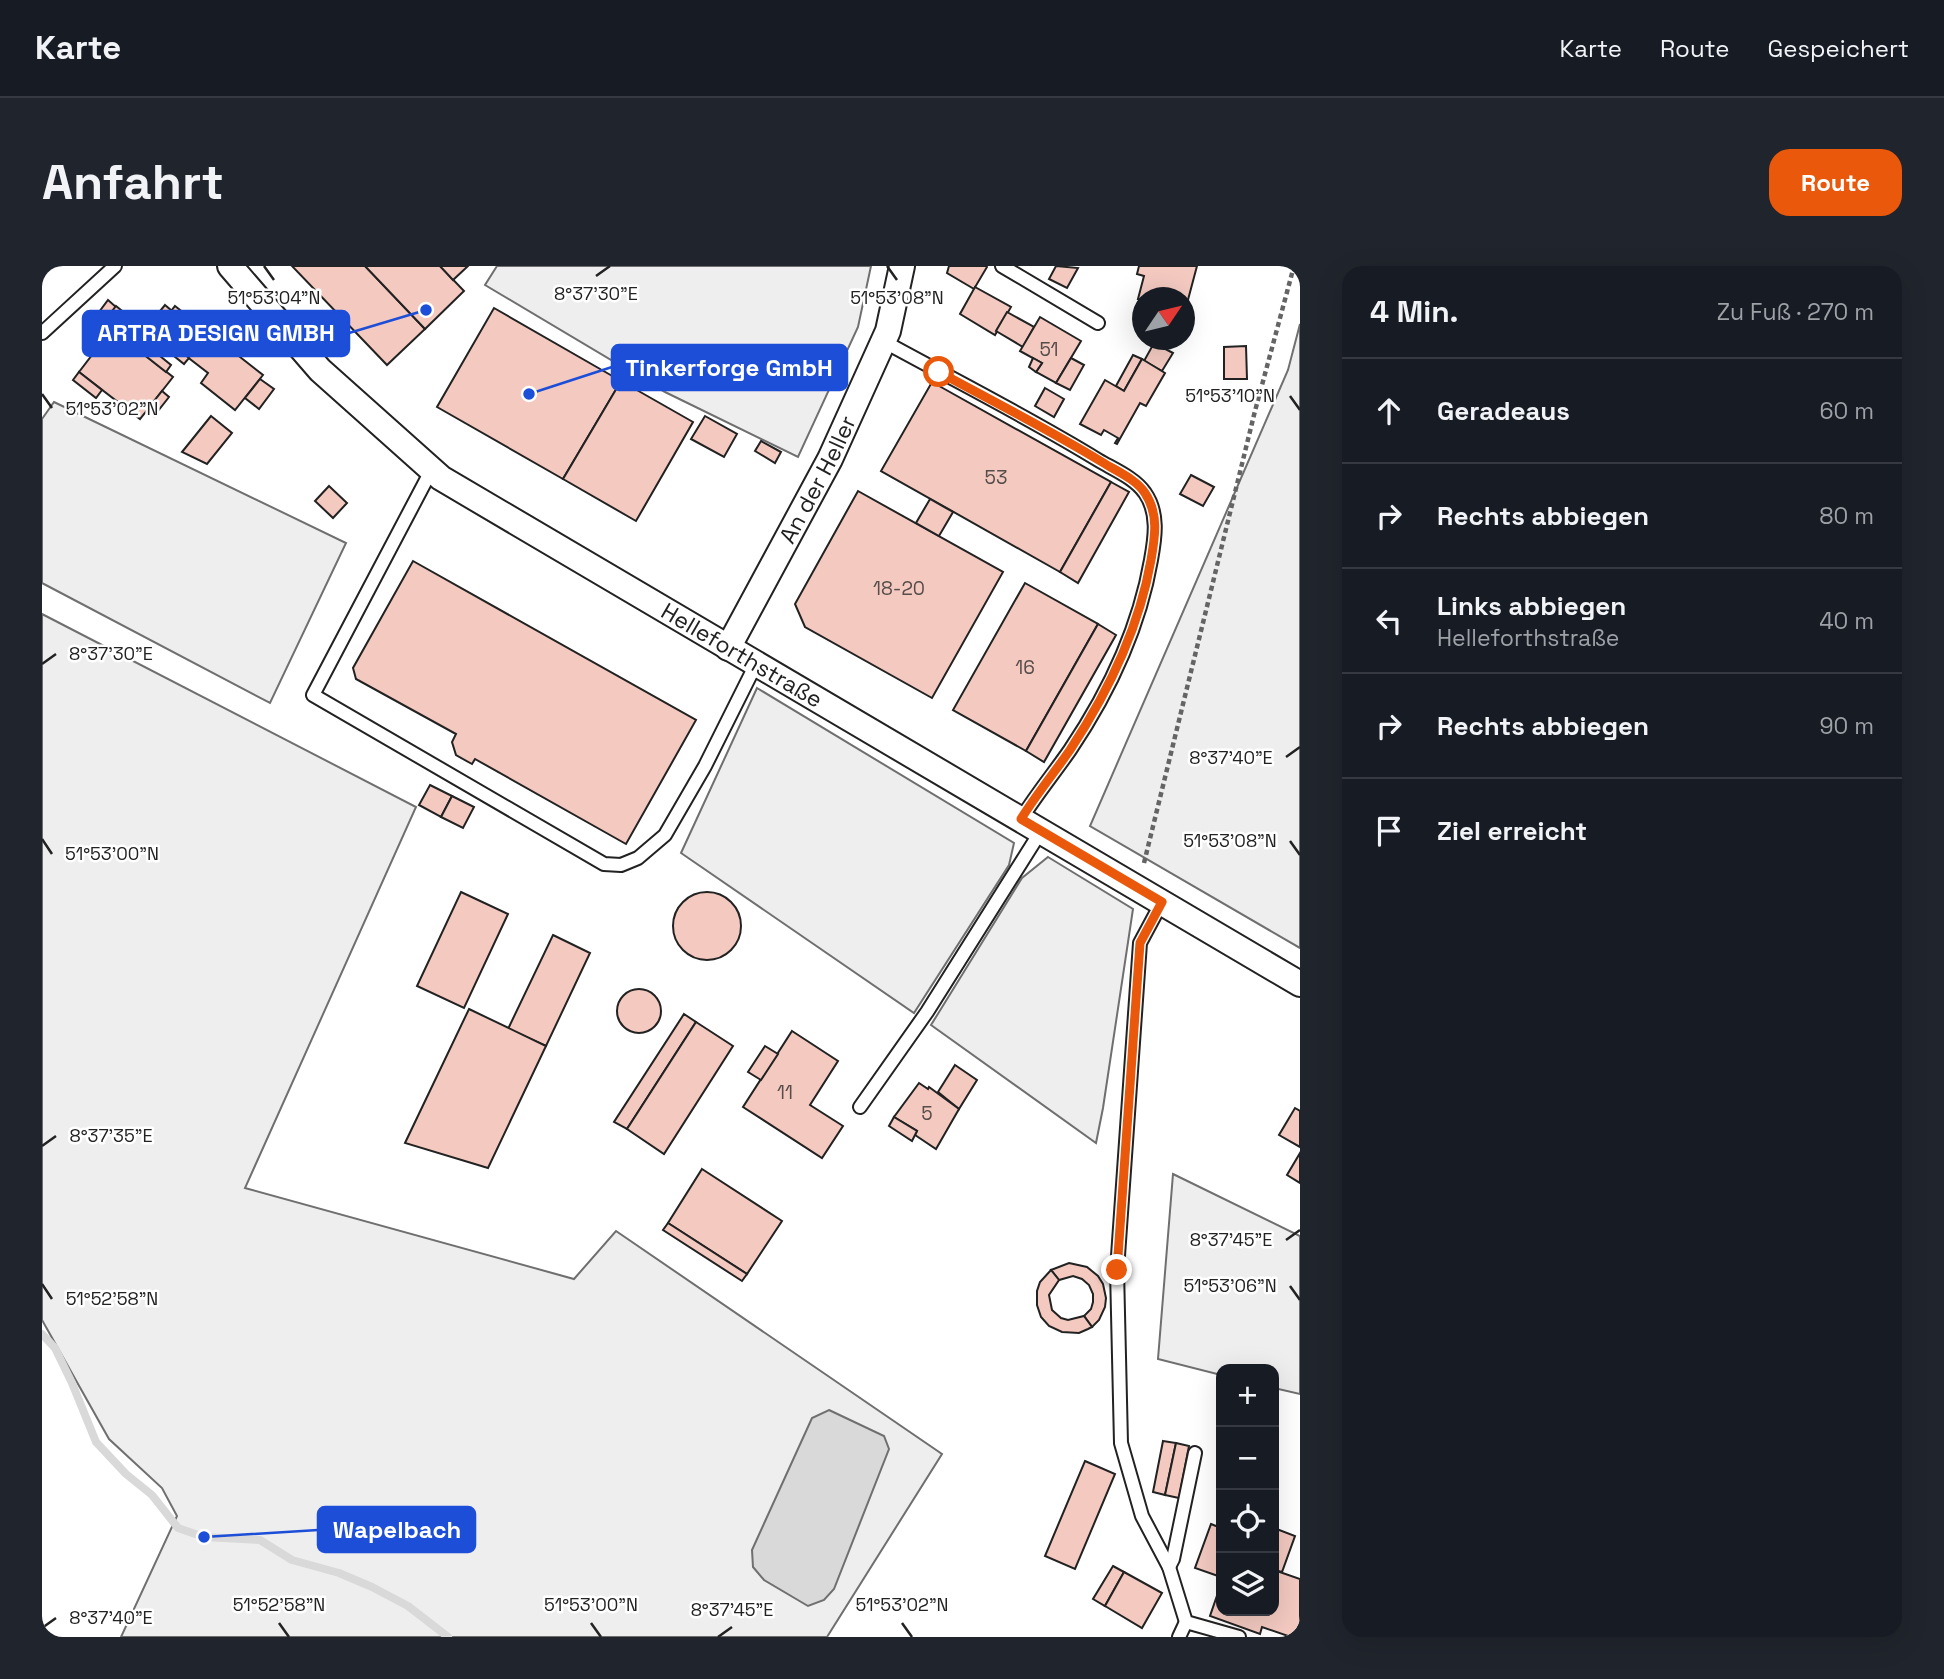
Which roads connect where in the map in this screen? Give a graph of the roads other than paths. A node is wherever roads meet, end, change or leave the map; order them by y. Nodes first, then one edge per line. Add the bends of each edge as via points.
1 (115, 266) edge
2 (230, 266) edge
3 (902, 266) edge
4 (1002, 266) edge
5 (1098, 323) dead end
6 (42, 333) edge
7 (883, 341) junction
8 (432, 469) junction
9 (728, 648) junction
10 (756, 664) junction
11 (1031, 825) junction
12 (1162, 902) junction
13 (1300, 984) edge
14 (859, 1107) dead end
15 (1195, 1453) dead end
16 (1169, 1567) junction
17 (1186, 1622) junction
18 (1179, 1637) edge
19 (1239, 1637) edge

1 - 6 lane
2 - 8 street, Helleforthstraße via 320,370
3 - 7 street, An der Heller
4 - 5 lane
7 - 9 street, An der Heller via 830,459
7 - 11 lane via 1132,481 1145,492 1153,509 1156,532 1136,624 1109,687 1039,790
8 - 9 street, Helleforthstraße
8 - 10 lane via 313,695 604,864 621,865 638,858 665,835
9 - 10 street, Helleforthstraße
10 - 11 street, Helleforthstraße
11 - 12 street, Helleforthstraße
11 - 14 lane via 927,1012
12 - 13 street, Helleforthstraße
12 - 16 lane via 1140,943 1117,1270 1121,1443 1142,1516
15 - 16 lane
16 - 17 lane
17 - 18 lane
17 - 19 lane

